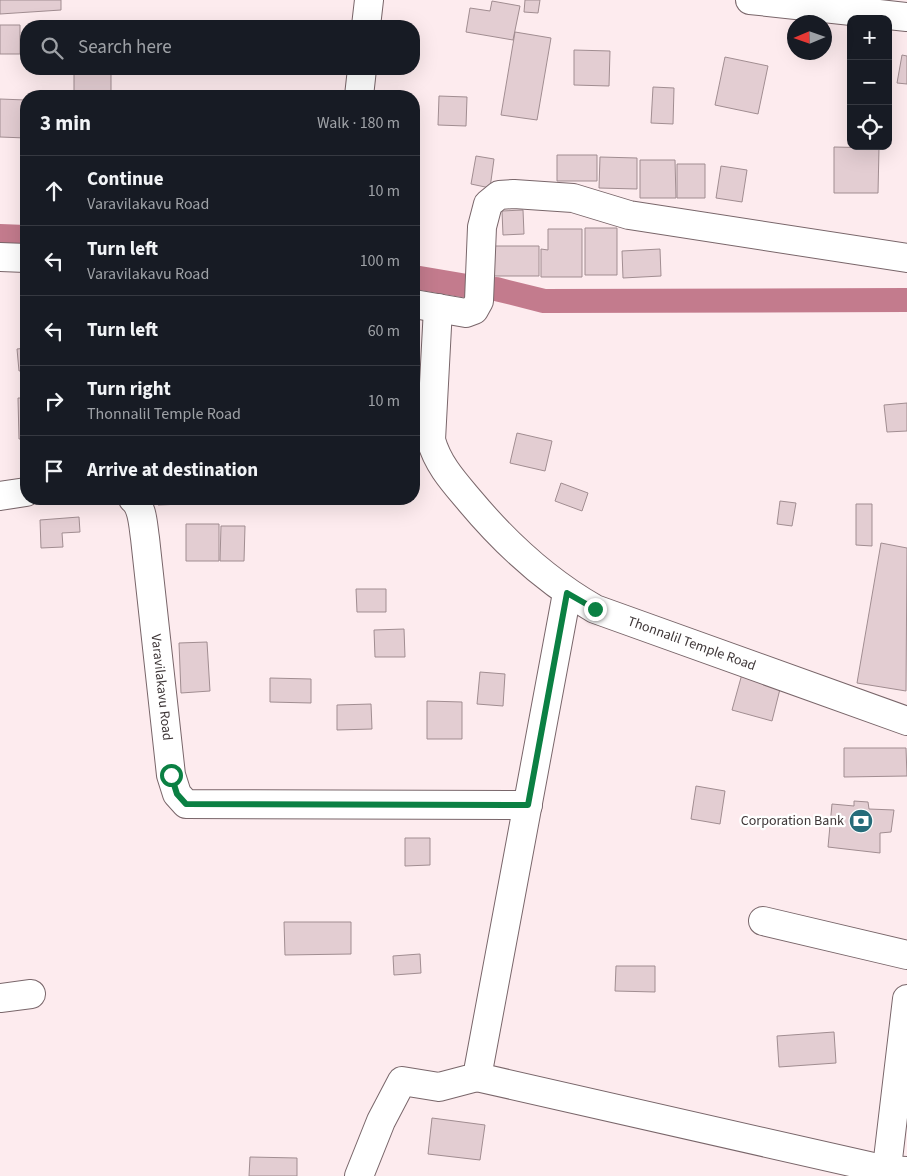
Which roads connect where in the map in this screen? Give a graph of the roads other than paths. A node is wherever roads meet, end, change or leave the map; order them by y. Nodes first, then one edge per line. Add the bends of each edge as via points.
1 (369, 0) edge
2 (750, 0) edge
3 (907, 17) edge
4 (367, 20) edge
5 (362, 75) edge
6 (360, 90) edge
7 (0, 257) edge
8 (20, 258) edge
9 (907, 258) edge
10 (426, 306) edge
11 (423, 421) edge
12 (20, 493) edge
13 (0, 496) edge
14 (138, 505) edge
15 (567, 593) junction
16 (907, 721) edge
17 (528, 805) junction
18 (763, 921) dead end
19 (907, 955) edge
20 (31, 994) dead end
21 (0, 998) edge
22 (907, 999) edge
23 (477, 1077) junction
24 (893, 1172) edge
25 (359, 1176) edge

1 - 4 street
2 - 3 street
5 - 6 street
7 - 8 street
9 - 10 street via 629,215 573,198 507,194 499,195 488,204 482,227 479,301 474,310 466,313
10 - 11 street, Thonnalil Temple Road
11 - 15 street, Thonnalil Temple Road via 436,456 448,475 493,529
12 - 13 street
14 - 17 street, Varavilakavu Road via 145,538 171,775 177,794 186,804
15 - 16 street, Thonnalil Temple Road via 595,609
15 - 17 street
17 - 23 street
18 - 19 street
20 - 21 street
22 - 24 street
23 - 24 street
23 - 25 street via 439,1087 402,1081 381,1121

